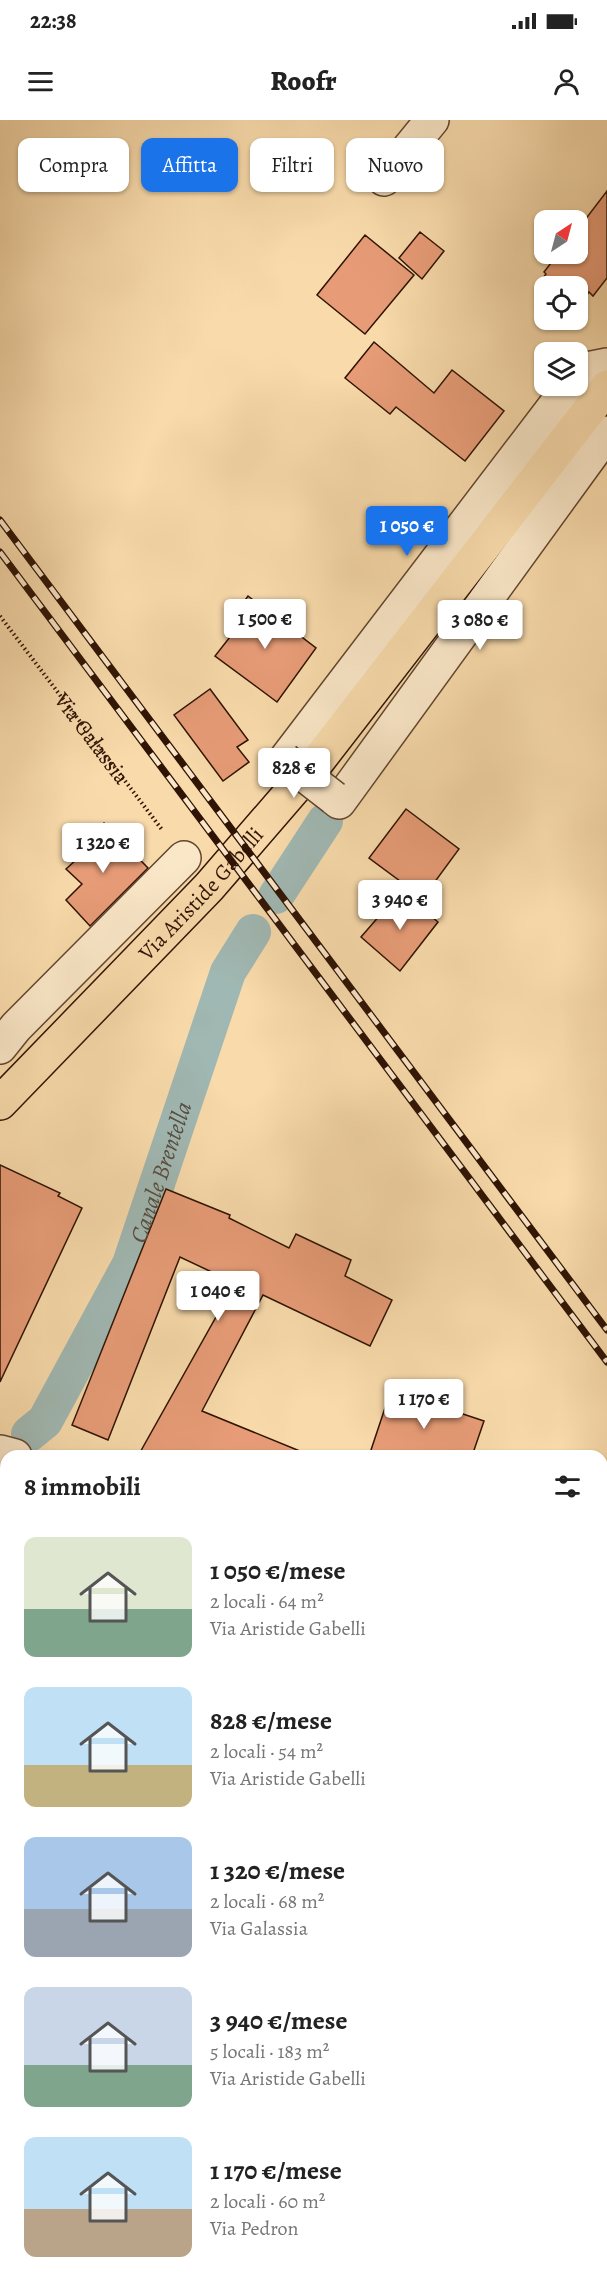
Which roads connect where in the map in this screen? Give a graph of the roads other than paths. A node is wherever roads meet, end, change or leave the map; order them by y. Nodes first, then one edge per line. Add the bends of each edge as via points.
1 (432, 120) edge
2 (417, 138) edge
3 (607, 365) edge
4 (588, 369) edge
5 (607, 388) edge
6 (562, 396) edge
7 (607, 433) edge
8 (184, 858) road end
9 (0, 1047) edge
10 (0, 1103) edge

1 - 2 street
3 - 4 street
5 - 10 main road, Via Aristide Gabelli via 317,762 209,887
6 - 7 street, bridge via 285,760 339,802
8 - 9 street, Via Aristide Gabelli

